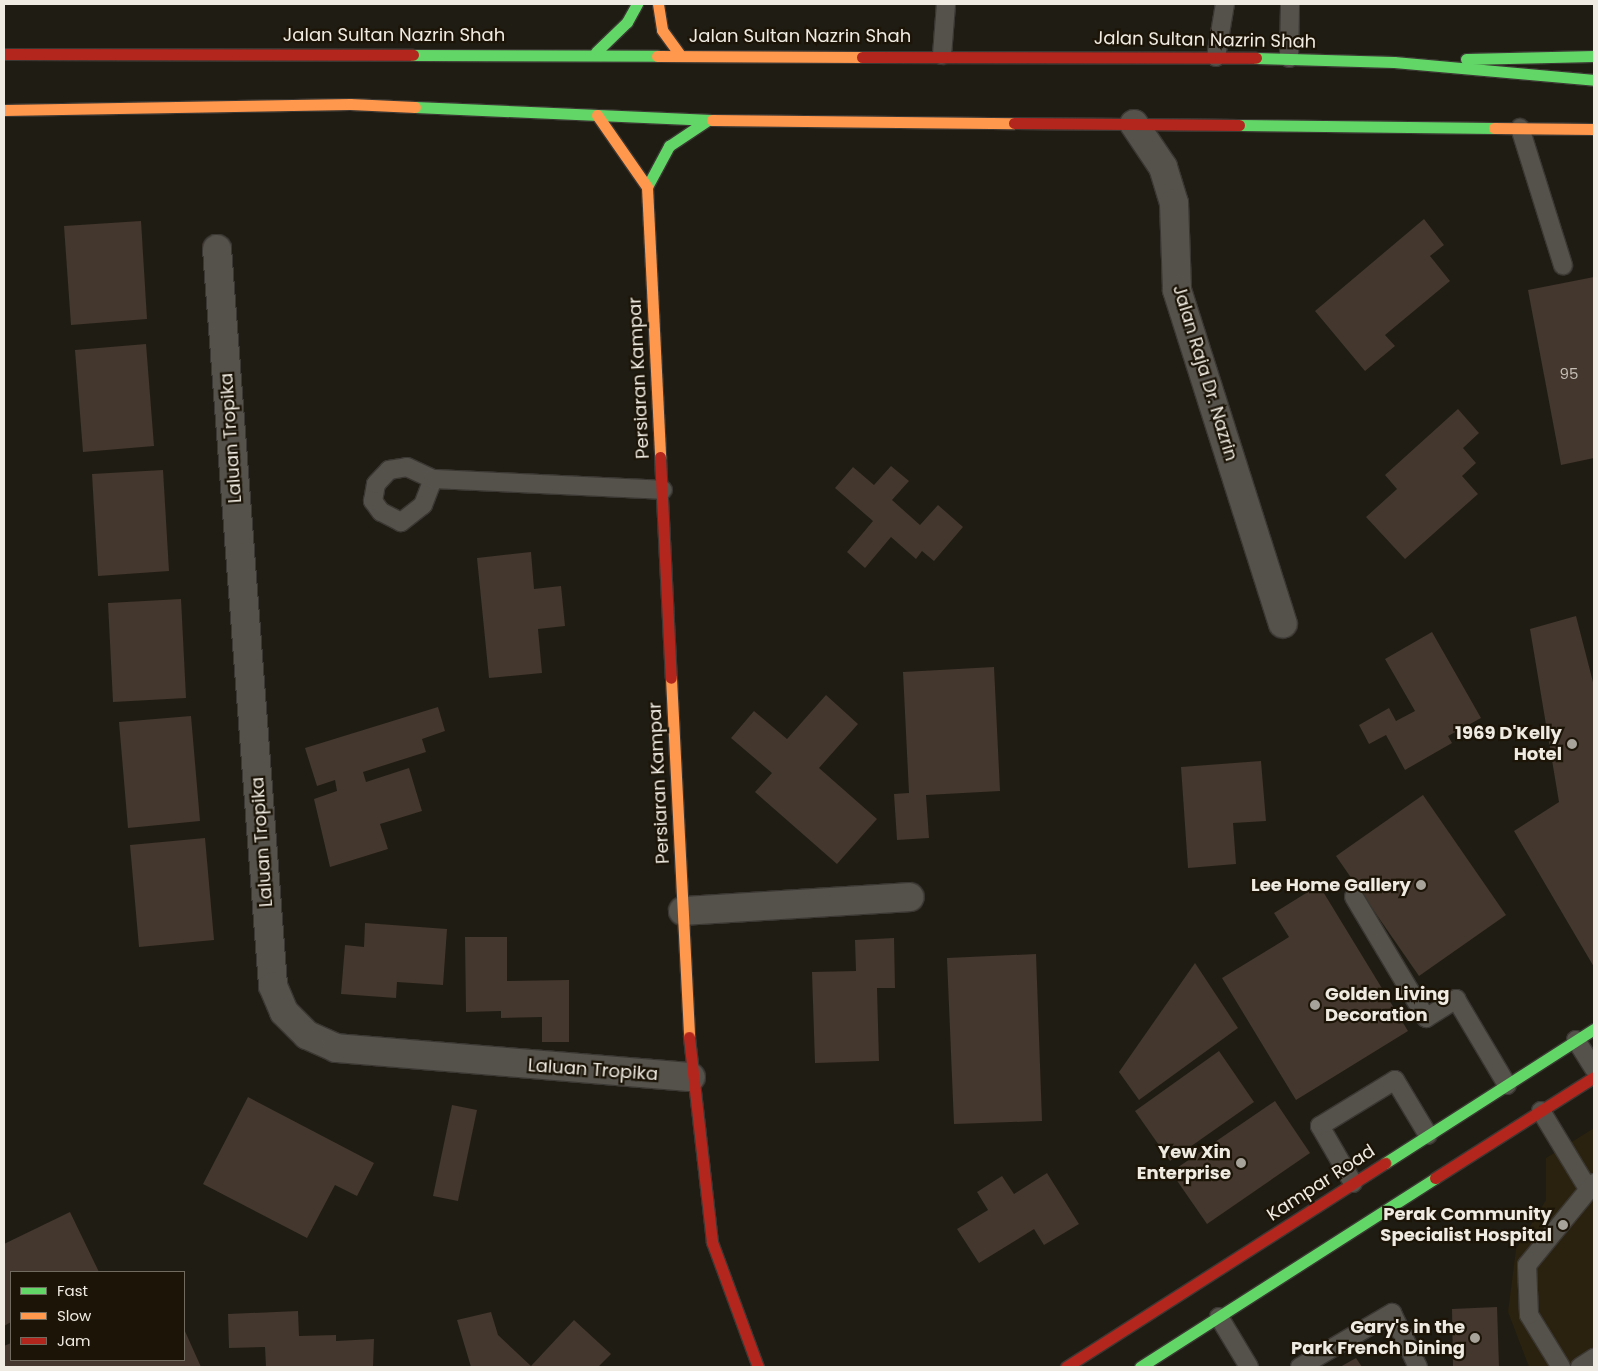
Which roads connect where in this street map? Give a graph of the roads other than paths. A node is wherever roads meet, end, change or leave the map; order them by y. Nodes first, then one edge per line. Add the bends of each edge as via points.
1 (637, 4) edge
2 (658, 4) edge
3 (946, 4) edge
4 (1225, 4) edge
5 (1290, 4) edge
6 (596, 52) junction
7 (679, 53) junction
8 (4, 54) edge
9 (942, 55) junction
10 (1594, 56) edge
11 (1216, 57) junction
12 (1289, 58) junction
13 (1394, 62) junction
14 (1594, 80) edge
15 (4, 110) edge
16 (597, 115) junction
17 (708, 120) junction
18 (1134, 124) junction
19 (1520, 128) junction
20 (1594, 129) edge
21 (647, 187) junction
22 (217, 249) dead end
23 (1563, 265) dead end
24 (432, 479) junction
25 (663, 490) junction
26 (1283, 624) dead end
27 (910, 897) dead end
28 (1354, 897) dead end
29 (683, 911) junction
30 (1594, 1029) edge
31 (1576, 1040) junction
32 (1594, 1070) edge
33 (692, 1077) junction
34 (1594, 1077) edge
35 (1507, 1085) junction
36 (1541, 1111) junction
37 (1428, 1135) junction
38 (1353, 1183) junction
39 (1591, 1185) edge
40 (1219, 1317) junction
41 (1594, 1358) edge
42 (758, 1367) edge
43 (1066, 1367) edge
44 (1140, 1367) edge
45 (1249, 1367) edge
46 (1300, 1367) edge
47 (1418, 1367) edge
48 (1561, 1367) edge
49 (1580, 1367) edge

1 - 6 main road via 626,22
2 - 7 main road via 662,30
3 - 9 lane
4 - 11 lane
5 - 12 lane
6 - 7 main road, Jalan Sultan Nazrin Shah
6 - 8 main road, Jalan Sultan Nazrin Shah
7 - 9 main road, Jalan Sultan Nazrin Shah
9 - 11 main road, Jalan Sultan Nazrin Shah
10 - 13 main road
11 - 12 main road, Jalan Sultan Nazrin Shah
12 - 13 main road, Jalan Sultan Nazrin Shah
13 - 14 main road, Jalan Sultan Nazrin Shah
15 - 16 main road via 350,104
16 - 17 main road
16 - 21 main road
17 - 18 main road
17 - 21 main road via 669,146
18 - 19 main road
18 - 26 street, Jalan Raja Dr. Nazrin via 1166,176 1174,203 1177,290
19 - 20 main road
19 - 23 lane
21 - 25 main road, Persiaran Kampar
22 - 33 street, Laluan Tropika via 273,986 284,1012 307,1035 336,1048
24 - 24 lane via 407,467 390,470 376,484 373,500 393,528 415,515
24 - 25 lane
25 - 29 main road, Persiaran Kampar
27 - 29 street
28 - 35 lane via 1426,1018 1456,999
29 - 33 main road, Persiaran Kampar
30 - 31 main road, Kampar Road
31 - 32 lane
31 - 35 main road, Kampar Road
33 - 42 main road, Persiaran Kampar via 712,1242
34 - 36 main road
35 - 37 main road, Kampar Road
36 - 39 lane
36 - 40 main road
37 - 38 main road, Kampar Road
37 - 38 lane via 1395,1080 1320,1126
38 - 43 main road, Kampar Road
39 - 48 lane via 1527,1265 1529,1315
40 - 44 main road
40 - 45 lane
41 - 49 lane
46 - 47 lane via 1392,1313

